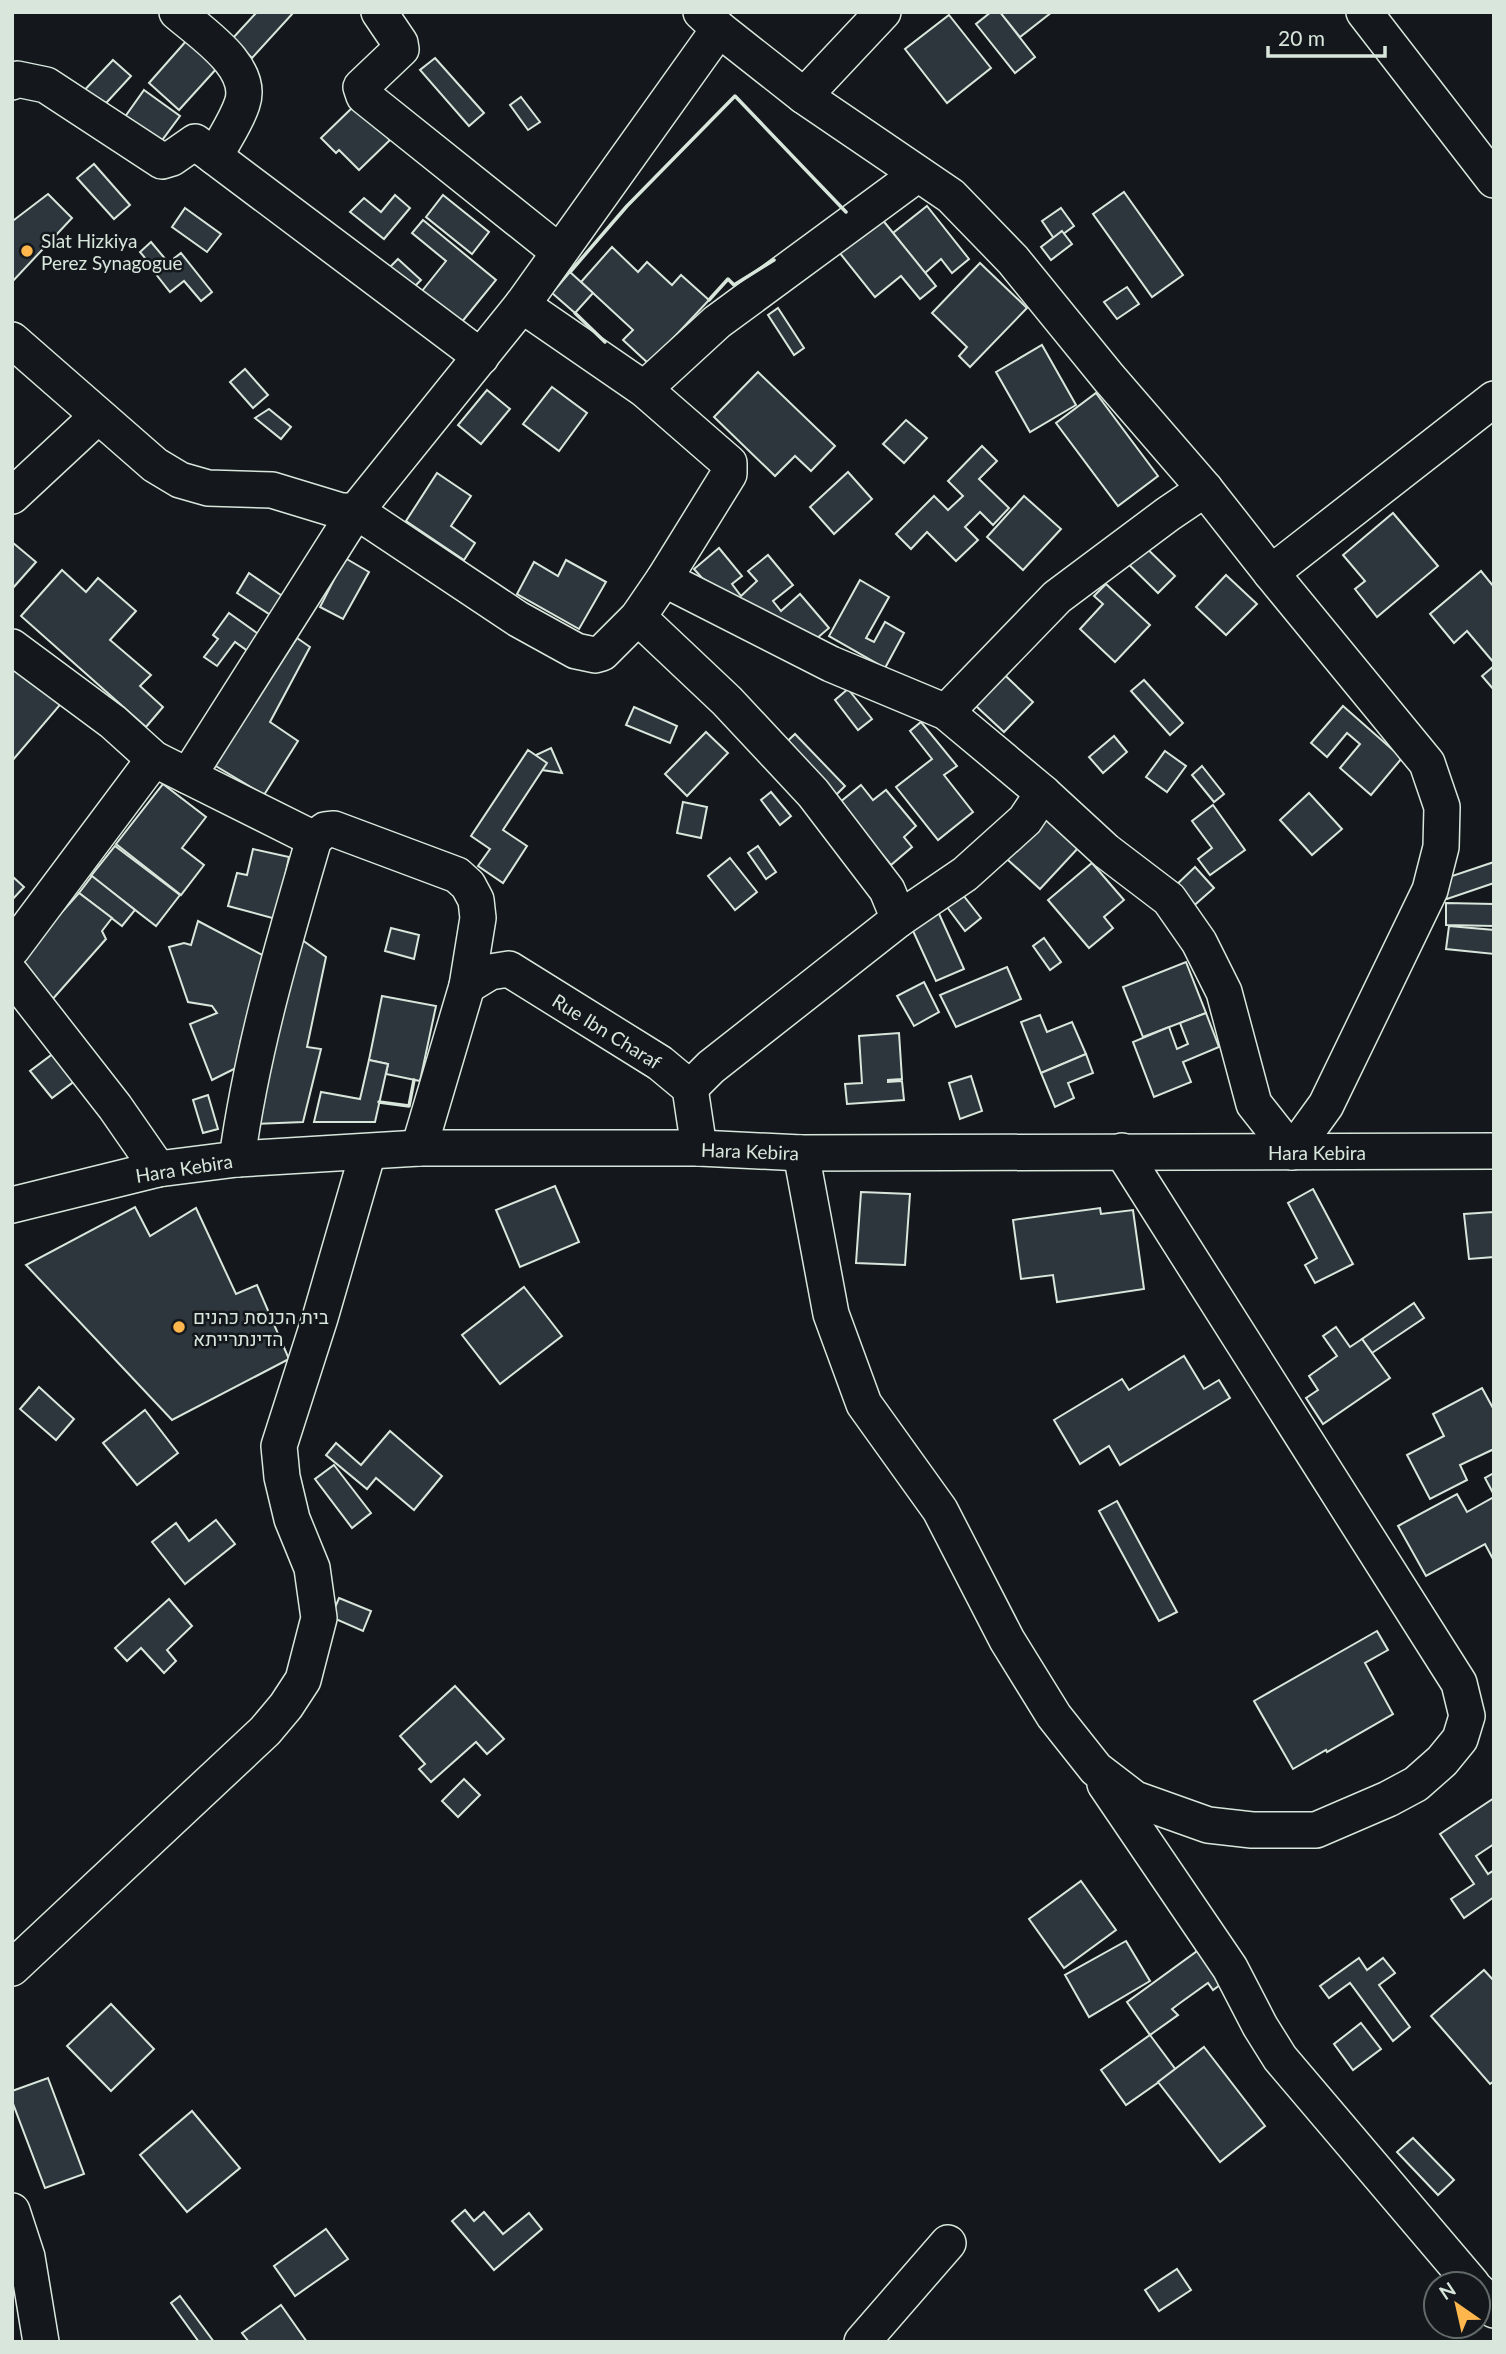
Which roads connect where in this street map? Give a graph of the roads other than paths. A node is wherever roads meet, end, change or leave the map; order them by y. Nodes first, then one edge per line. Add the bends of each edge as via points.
1 (177, 12) edge
2 (379, 12) edge
3 (883, 12) edge
4 (1364, 12) edge
5 (710, 21) edge
6 (12, 82) edge
7 (804, 96) junction
8 (215, 157) junction
9 (918, 174) junction
10 (1494, 180) edge
11 (559, 252) junction
12 (522, 305) junction
13 (12, 340) edge
14 (481, 357) junction
15 (644, 389) junction
16 (1494, 399) edge
17 (98, 416) junction
18 (1205, 489) junction
19 (12, 496) edge
20 (356, 511) junction
21 (1271, 573) junction
22 (664, 579) junction
23 (638, 617) junction
24 (12, 647) edge
25 (946, 712) junction
26 (154, 759) junction
27 (188, 776) junction
28 (1043, 793) junction
29 (314, 839) junction
30 (899, 919) junction
31 (12, 948) edge
32 (12, 975) edge
33 (467, 986) junction
34 (690, 1088) junction
35 (419, 1148) junction
36 (699, 1148) junction
37 (1122, 1151) junction
38 (1494, 1151) edge
39 (368, 1152) junction
40 (1293, 1152) junction
41 (801, 1153) junction
42 (237, 1159) junction
43 (158, 1169) junction
44 (12, 1206) edge
45 (1480, 1717) edge
46 (1096, 1769) junction
47 (12, 1968) edge
48 (12, 2211) edge
49 (948, 2243) dead end
50 (1460, 2270) edge
51 (41, 2342) edge
52 (862, 2342) edge

1 - 8 street via 233,60 242,78 243,102
2 - 11 street via 401,50 361,87 364,96
3 - 7 street
4 - 10 street
5 - 7 street
5 - 11 street
6 - 8 street via 46,85 162,161 195,142
7 - 9 street
8 - 14 street
9 - 15 street via 717,322
9 - 18 street via 951,196 1013,260
11 - 12 street
12 - 14 street
12 - 15 street
13 - 17 street
14 - 20 street
15 - 22 street via 729,463 729,474
16 - 21 street
17 - 19 street
17 - 20 street via 155,465 180,480 208,488 272,490 341,511
18 - 21 street
18 - 25 street via 1057,597
20 - 23 street via 518,619 576,651 602,653
20 - 27 street
21 - 40 street via 1427,763 1442,807 1441,847 1430,890 1325,1105
22 - 23 street
22 - 25 street via 831,664
23 - 30 street via 727,701 813,793 887,890
24 - 26 street via 113,722
25 - 28 street
26 - 27 street
26 - 31 street
27 - 29 street
28 - 30 street via 1025,820 965,874
28 - 40 street via 1169,899 1199,942 1224,992 1254,1104
29 - 33 street via 334,829 457,875 468,885 478,918
29 - 42 street via 271,984
30 - 34 street
32 - 43 street
33 - 34 street, Rue Ibn Charaf via 490,972 509,969 660,1063
33 - 35 street
34 - 36 street
35 - 36 street, Hara Kebira
35 - 39 street, Hara Kebira
36 - 41 street, Hara Kebira
37 - 40 street, Hara Kebira
37 - 41 street, Hara Kebira
37 - 45 street
38 - 40 street, Hara Kebira
39 - 42 street, Hara Kebira
39 - 47 street via 279,1446 292,1519 312,1568 319,1618 303,1680 265,1731
41 - 46 street via 831,1314 864,1404 940,1510 1007,1640 1054,1716
42 - 43 street, Hara Kebira
43 - 44 street, Hara Kebira
45 - 46 street via 1416,1784 1315,1830 1208,1825 1135,1799
46 - 50 street via 1230,1968 1280,2058
48 - 51 street via 27,2257
49 - 52 street

